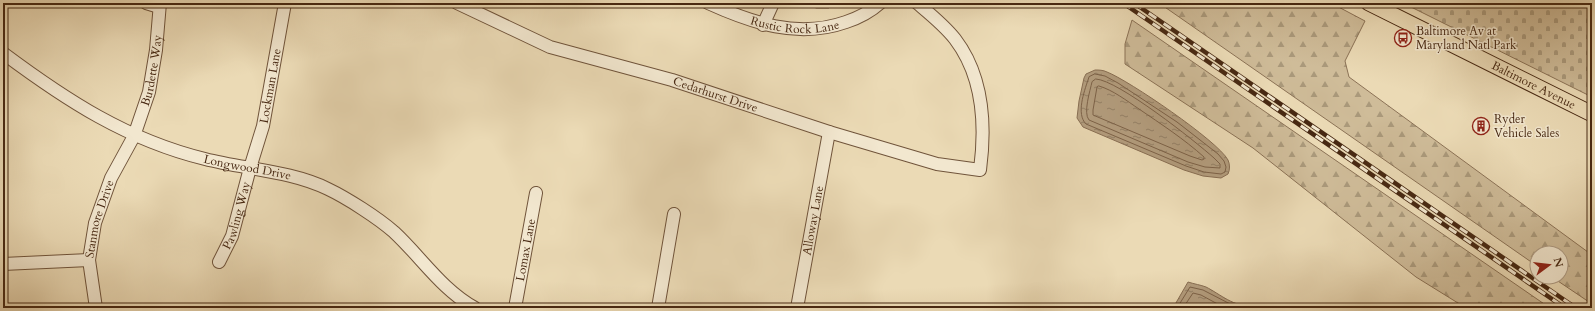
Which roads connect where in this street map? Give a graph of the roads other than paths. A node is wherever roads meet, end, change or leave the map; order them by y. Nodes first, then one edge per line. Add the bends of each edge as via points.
1 (146, 3) edge
2 (285, 3) edge
3 (457, 3) edge
4 (708, 3) edge
5 (773, 3) edge
6 (880, 3) edge
7 (917, 3) edge
8 (1368, 3) edge
9 (159, 5) edge
10 (763, 25) junction
11 (3, 53) edge
12 (1592, 114) edge
13 (829, 132) junction
14 (134, 136) junction
15 (250, 168) junction
16 (536, 193) dead end
17 (674, 214) dead end
18 (89, 260) junction
19 (219, 262) dead end
20 (3, 264) edge
21 (96, 308) edge
22 (475, 308) edge
23 (515, 308) edge
24 (658, 308) edge
25 (797, 308) edge

1 - 9 street
2 - 15 street, Lockman Lane via 263,126
3 - 13 street, Cedarhurst Drive via 550,47 672,80
4 - 10 street, Rustic Rock Lane
5 - 10 street
6 - 10 street, Rustic Rock Lane via 874,9 833,27 788,30
7 - 13 street, Cedarhurst Drive via 954,38 972,69 982,108 980,170 937,164
8 - 12 main road, Baltimore Avenue
9 - 14 street, Burdette Way via 156,50 149,92
11 - 14 street, Longwood Drive via 60,94
13 - 25 street, Alloway Lane
14 - 15 street, Longwood Drive via 205,160
14 - 18 street, Stanmore Drive via 111,178 100,208
15 - 19 street, Pawling Way via 232,236
15 - 22 street, Longwood Drive via 312,183 359,207 393,232 439,280
16 - 23 street, Lomax Lane
17 - 24 street
18 - 20 street
18 - 21 street, Stanmore Drive

